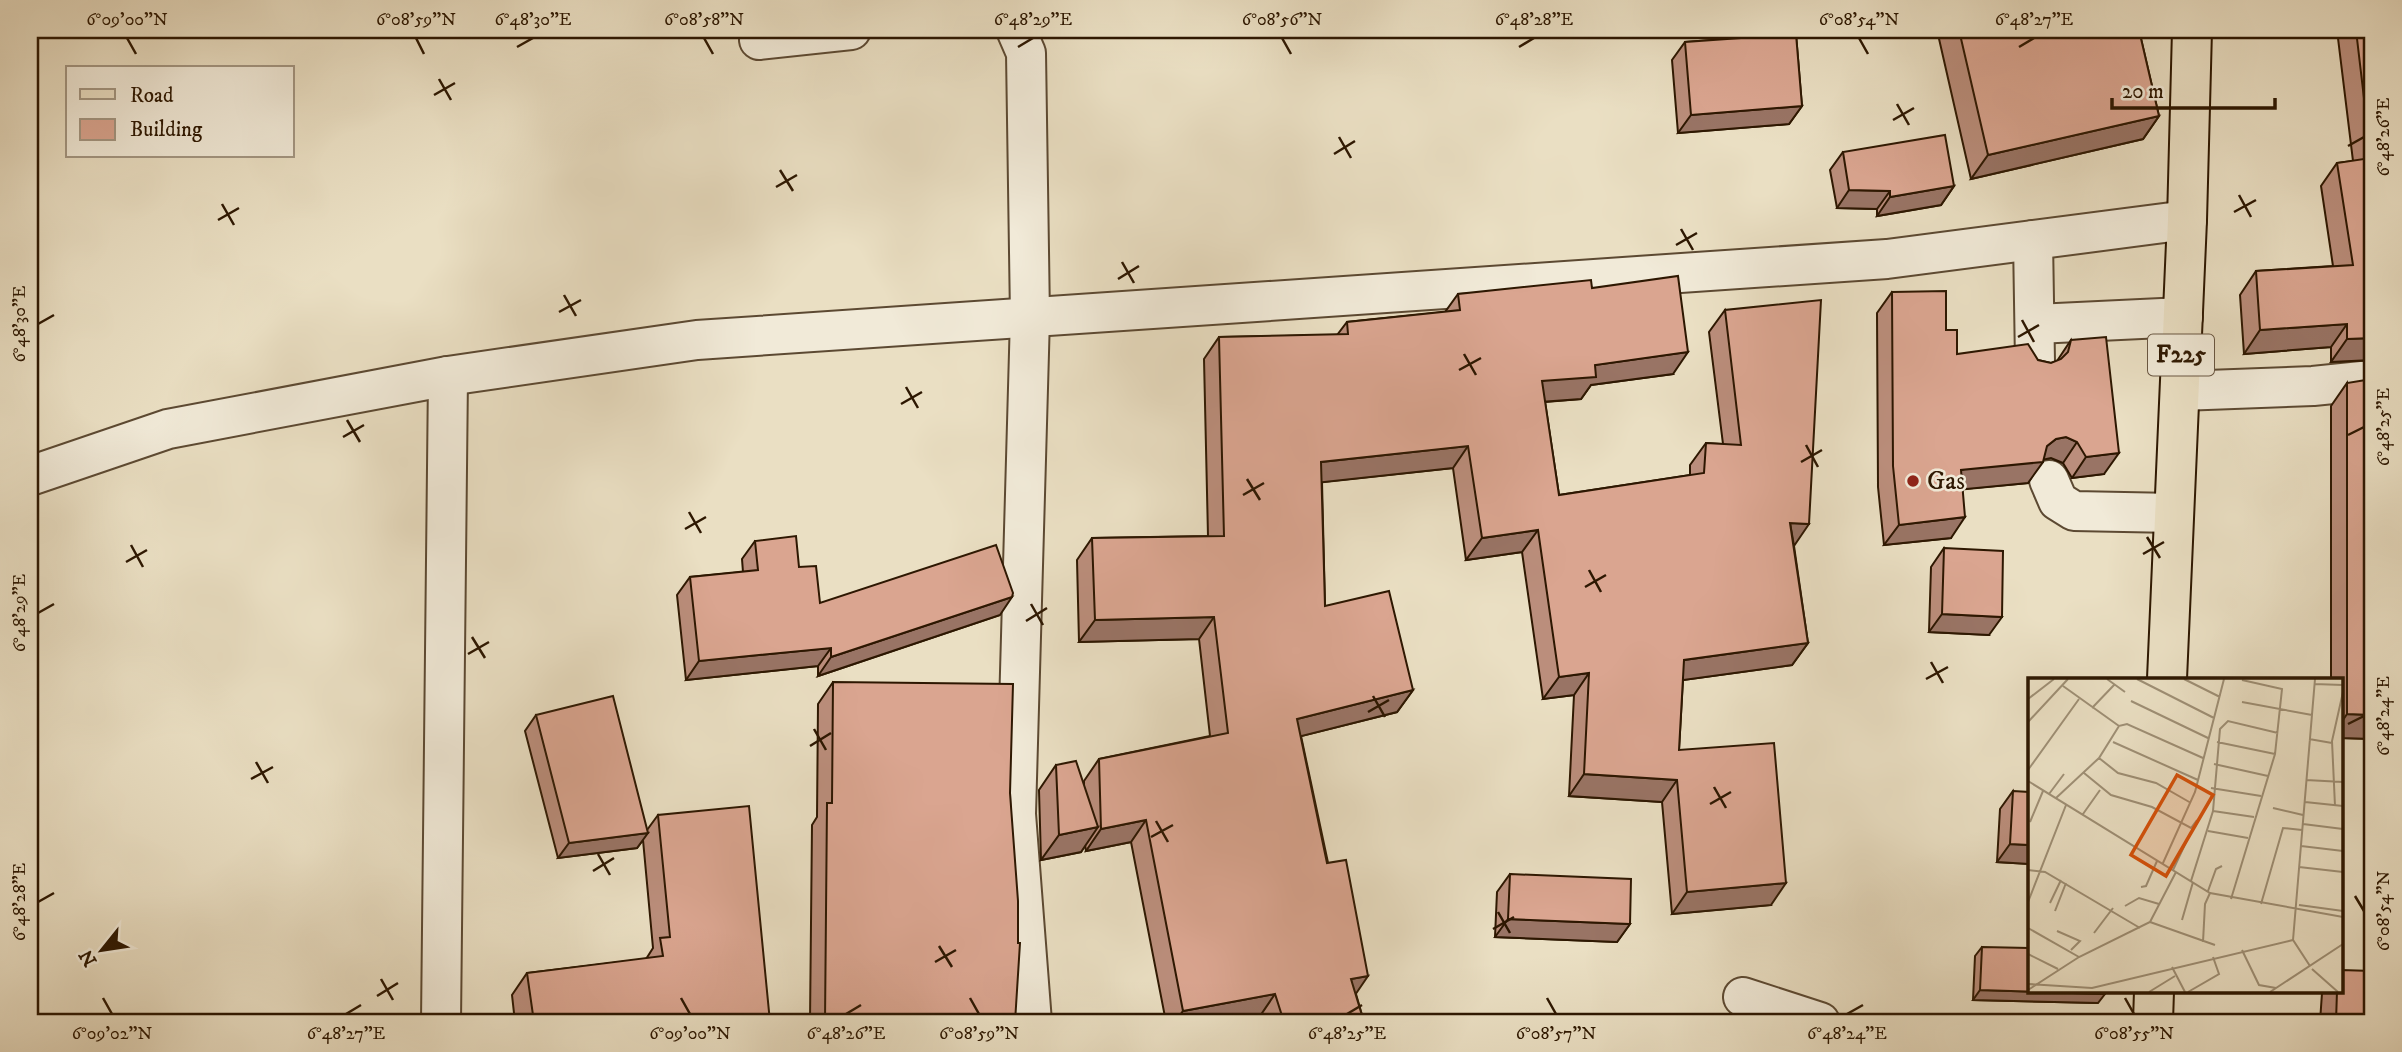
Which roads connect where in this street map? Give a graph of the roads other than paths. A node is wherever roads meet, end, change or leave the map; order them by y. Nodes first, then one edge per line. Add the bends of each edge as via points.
1 (851, 30) edge
2 (1016, 30) edge
3 (2192, 30) edge
4 (759, 40) dead end
5 (2187, 220) junction
6 (2033, 240) junction
7 (1030, 317) junction
8 (2183, 317) junction
9 (2036, 324) junction
10 (2035, 362) edge
11 (448, 376) junction
12 (2372, 380) edge
13 (2180, 391) junction
14 (30, 476) edge
15 (2049, 480) edge
16 (2174, 513) junction
17 (2167, 678) edge
18 (2154, 992) edge
19 (1742, 997) dead end
20 (442, 1022) edge
21 (1032, 1022) edge
22 (1820, 1022) edge
23 (2153, 1022) edge

1 - 4 street
2 - 7 street via 1026,53
3 - 5 main road, F225
5 - 6 street
5 - 8 main road, F225
6 - 7 street via 1887,259
6 - 9 street
7 - 11 street via 697,340
7 - 21 street via 1016,814
8 - 9 street
8 - 13 main road, F225
9 - 10 street
11 - 14 street via 168,429
11 - 20 street
12 - 13 street
13 - 16 main road, F225
15 - 16 street via 2058,501 2074,511
16 - 17 main road, F225
18 - 23 main road
19 - 22 street

